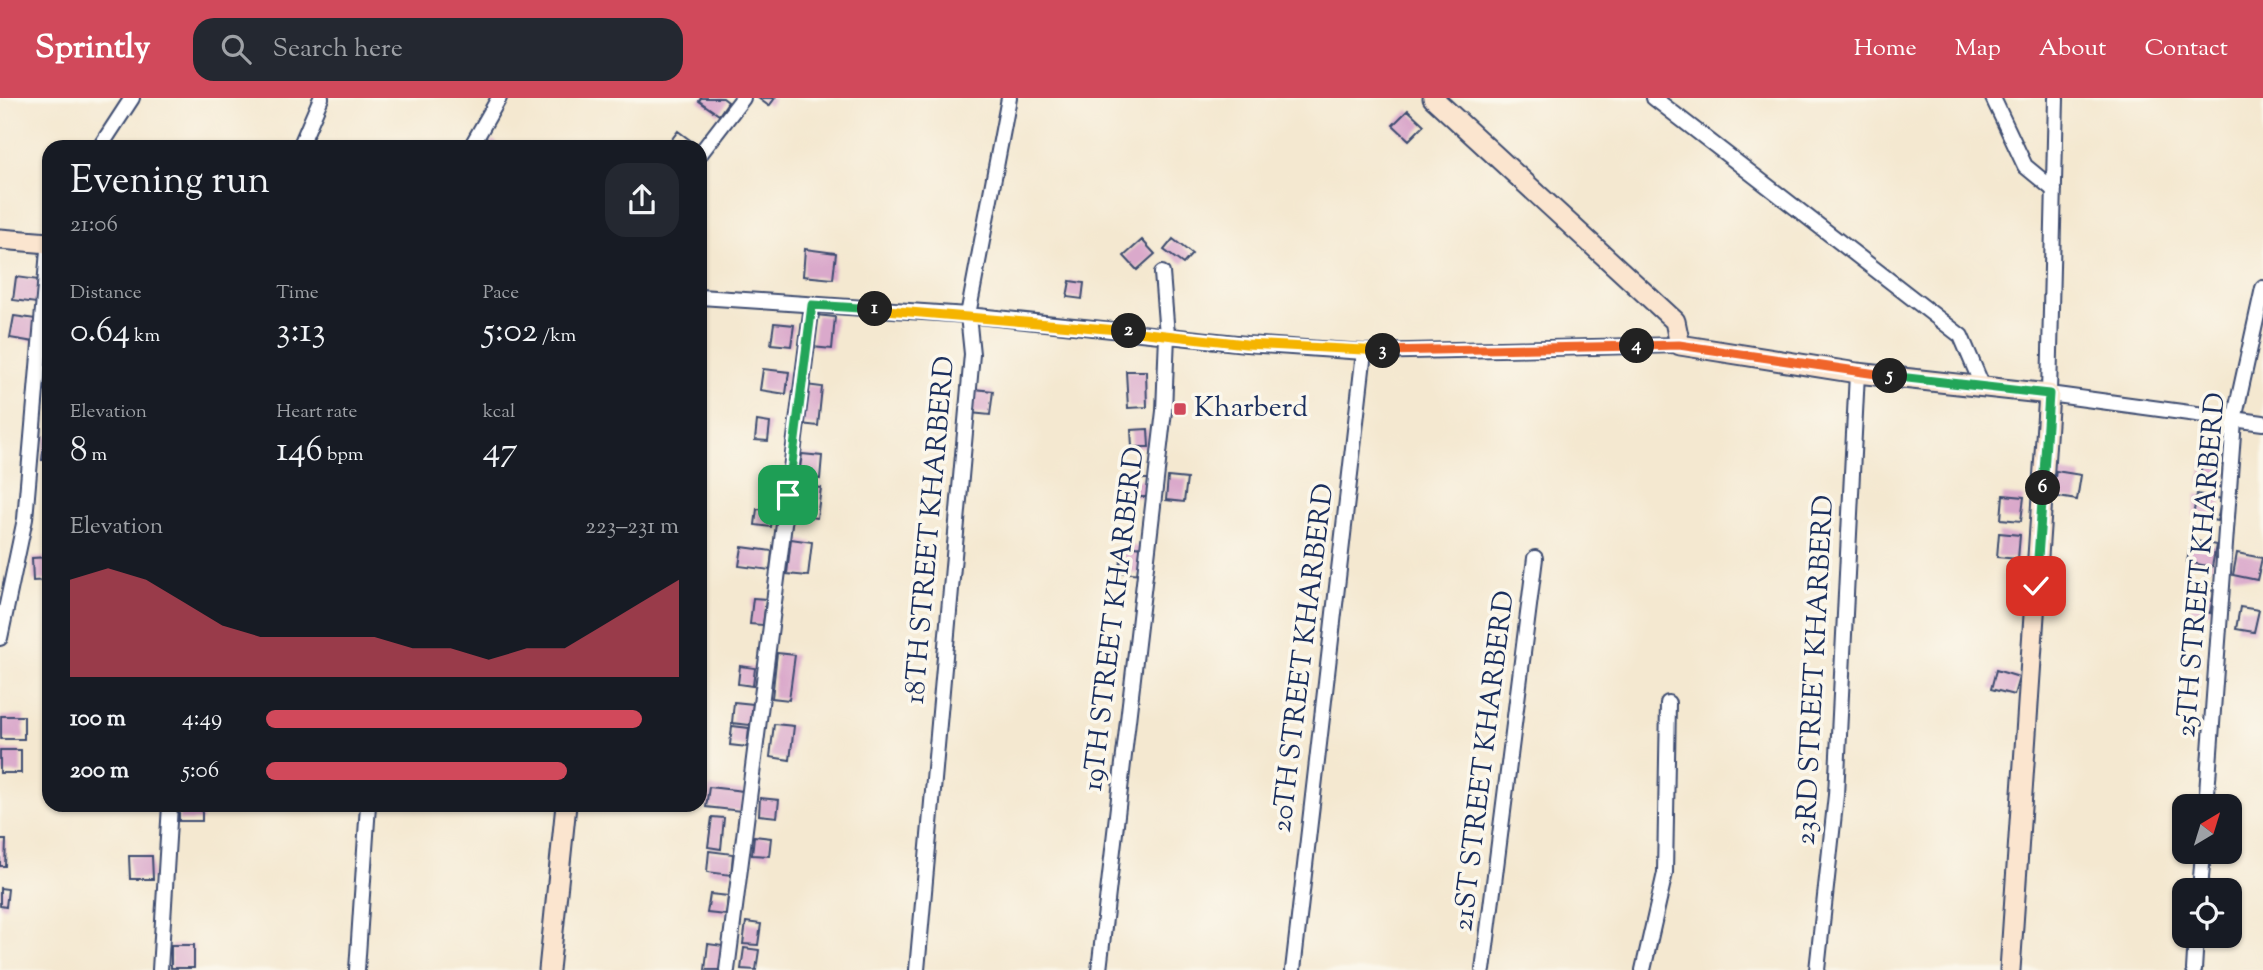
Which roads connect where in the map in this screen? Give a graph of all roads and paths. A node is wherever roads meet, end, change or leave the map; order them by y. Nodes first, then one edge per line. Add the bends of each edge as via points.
1 (132, 98) edge
2 (321, 98) edge
3 (499, 98) edge
4 (743, 98) edge
5 (1009, 98) edge
6 (1433, 98) edge
7 (1654, 98) edge
8 (1993, 98) edge
9 (2056, 98) edge
10 (105, 140) edge
11 (303, 140) edge
12 (475, 140) edge
13 (707, 145) edge
14 (2054, 190) junction
15 (0, 239) edge
16 (42, 241) edge
17 (1162, 274) dead end
18 (2263, 288) edge
19 (707, 298) edge
20 (812, 305) junction
21 (968, 315) junction
22 (1167, 335) junction
23 (42, 340) edge
24 (1679, 345) junction
25 (1364, 352) junction
26 (1857, 373) junction
27 (1982, 385) junction
28 (2049, 394) junction
29 (2234, 420) junction
30 (2263, 423) edge
31 (1535, 558) dead end
32 (0, 638) edge
33 (1668, 703) dead end
34 (2207, 794) edge
35 (170, 812) edge
36 (368, 812) edge
37 (565, 812) edge
38 (2195, 948) edge
39 (160, 970) edge
40 (357, 970) edge
41 (549, 970) edge
42 (727, 970) edge
43 (917, 970) edge
44 (1099, 970) edge
45 (1293, 970) edge
46 (1483, 970) edge
47 (1643, 970) edge
48 (1817, 970) edge
49 (2010, 970) edge
50 (2194, 970) edge

1 - 10 street
2 - 11 street
3 - 12 street
4 - 13 street
5 - 21 street, 18TH STREET KHARBERD
6 - 24 street via 1675,321
7 - 27 street via 1961,336
8 - 14 street via 2025,166
9 - 14 street
14 - 28 street
15 - 16 street
17 - 22 street, 19TH STREET KHARBERD
18 - 29 street, 25TH STREET KHARBERD
19 - 20 street
20 - 21 street
20 - 42 street
21 - 22 street
21 - 43 street, 18TH STREET KHARBERD via 972,354
22 - 25 street
22 - 44 street, 19TH STREET KHARBERD via 1164,411
23 - 32 street via 25,519
24 - 25 street
24 - 26 street
25 - 45 street, 20TH STREET KHARBERD
26 - 27 street
26 - 48 street, 23RD STREET KHARBERD via 1836,795
27 - 28 street
28 - 29 street
28 - 49 street
29 - 30 street
29 - 34 street, 25TH STREET KHARBERD
31 - 46 street, 21ST STREET KHARBERD
33 - 47 street via 1665,873
35 - 39 street
36 - 40 street
37 - 41 street
38 - 50 street

